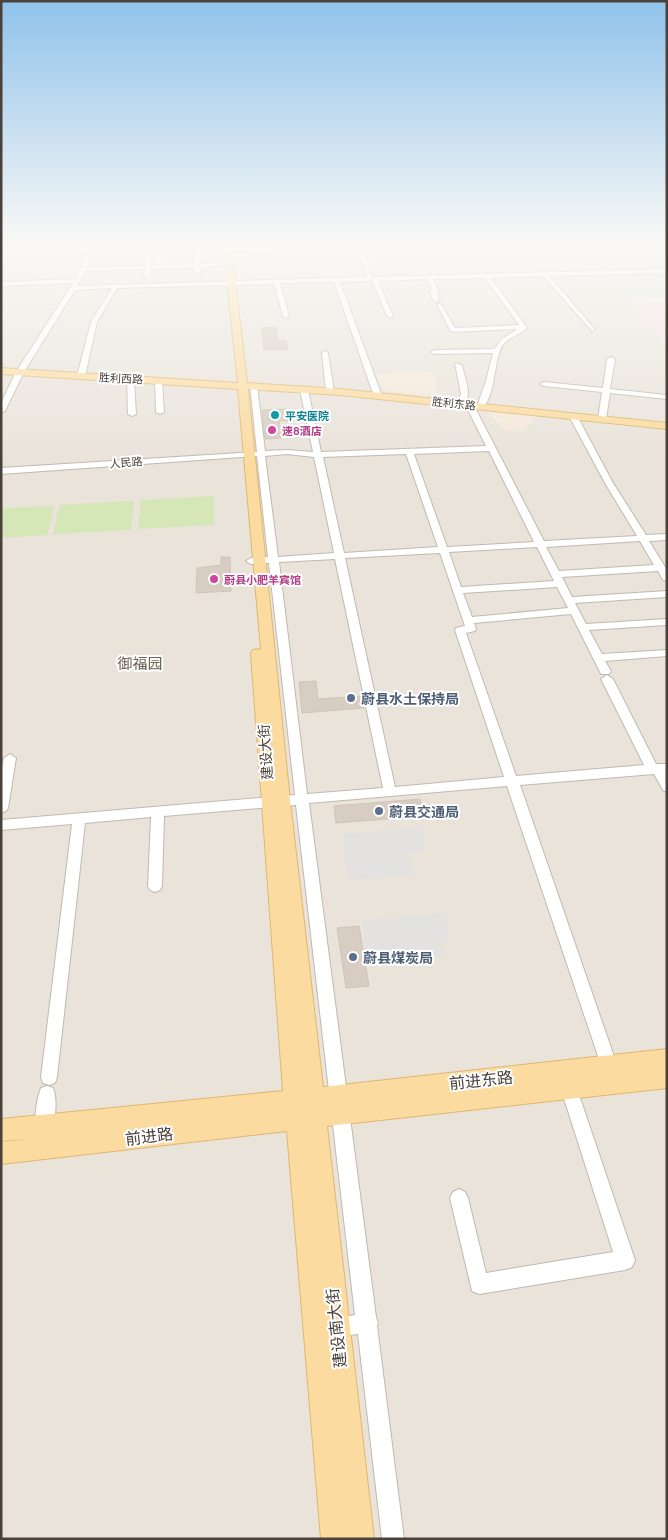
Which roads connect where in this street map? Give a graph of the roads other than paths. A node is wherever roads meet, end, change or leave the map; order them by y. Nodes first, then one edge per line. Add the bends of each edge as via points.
1 (55, 317) edge
2 (97, 317) edge
3 (235, 317) edge
4 (349, 317) edge
5 (446, 317) edge
6 (517, 317) edge
7 (582, 317) edge
8 (524, 327) junction
9 (592, 329) dead end
10 (497, 351) junction
11 (434, 352) dead end
12 (325, 353) dead end
13 (610, 359) dead end
14 (458, 365) dead end
15 (1, 371) edge
16 (20, 372) junction
17 (81, 376) junction
18 (130, 378) junction
19 (158, 380) junction
20 (544, 384) dead end
21 (243, 385) junction
22 (304, 390) junction
23 (606, 391) junction
24 (330, 392) junction
25 (378, 396) junction
26 (667, 397) edge
27 (465, 404) junction
28 (481, 406) junction
29 (1, 411) edge
30 (160, 412) dead end
31 (132, 414) dead end
32 (573, 416) junction
33 (602, 419) junction
34 (667, 426) edge
35 (492, 448) junction
36 (409, 452) junction
37 (251, 454) junction
38 (317, 455) junction
39 (1, 471) edge
40 (667, 537) edge
41 (642, 539) junction
42 (541, 545) junction
43 (444, 550) junction
44 (340, 556) junction
45 (262, 561) junction
46 (660, 568) junction
47 (556, 574) junction
48 (667, 578) edge
49 (561, 584) junction
50 (457, 590) junction
51 (667, 594) edge
52 (568, 600) junction
53 (574, 611) junction
54 (468, 620) junction
55 (667, 622) edge
56 (583, 628) junction
57 (667, 653) edge
58 (598, 658) junction
59 (10, 758) dead end
60 (659, 769) edge
61 (512, 781) junction
62 (667, 787) edge
63 (390, 792) junction
64 (302, 799) junction
65 (275, 801) junction
66 (1, 808) edge
67 (158, 811) junction
68 (79, 818) junction
69 (1, 825) edge
70 (154, 886) dead end
71 (609, 1066) junction
72 (665, 1068) edge
73 (569, 1089) junction
74 (340, 1105) junction
75 (305, 1109) junction
76 (44, 1126) junction
77 (1, 1130) edge
78 (42, 1149) junction
79 (1, 1153) edge
80 (459, 1198) dead end
81 (368, 1323) junction
82 (336, 1327) junction
83 (336, 1539) edge
84 (359, 1539) edge
85 (393, 1539) edge

1 - 16 street
2 - 17 street
3 - 21 main road, 建设大街
4 - 25 street
5 - 8 street via 453,330
6 - 8 street
7 - 9 street
8 - 10 street via 504,340
10 - 11 street
10 - 28 street
12 - 24 street
13 - 23 street
14 - 27 street
15 - 16 main road, 胜利西路
16 - 17 main road, 胜利西路
16 - 29 street
17 - 18 main road, 胜利西路
18 - 19 main road, 胜利西路
18 - 31 street
19 - 21 main road, 胜利西路
19 - 30 street
20 - 23 street
21 - 22 main road, 胜利东路
21 - 37 main road, 建设大街
22 - 24 main road, 胜利东路
22 - 38 street
23 - 26 street
23 - 33 street
24 - 25 main road, 胜利东路
25 - 27 main road, 胜利东路
27 - 28 main road, 胜利东路
27 - 35 street
28 - 32 main road, 胜利东路
32 - 33 main road, 胜利东路
32 - 41 street
33 - 34 main road, 胜利东路
35 - 36 street, 人民路
35 - 42 street
36 - 38 street, 人民路
36 - 43 street
37 - 38 street, 人民路 via 286,452
37 - 39 street, 人民路
37 - 45 main road, 建设大街
37 - 45 street
38 - 44 street
40 - 41 street
41 - 42 street
41 - 46 street
42 - 43 street
42 - 47 street
43 - 44 street
43 - 50 street
44 - 45 street
44 - 63 street
45 - 64 street
45 - 65 main road, 建设大街
46 - 47 street
46 - 48 street
47 - 49 street
49 - 50 street
49 - 52 street
50 - 54 street
51 - 52 street
52 - 53 street
53 - 54 street
53 - 56 street
54 - 61 street via 471,629 460,630
55 - 56 street
56 - 58 street
57 - 58 street
58 - 60 street
59 - 66 street
60 - 61 street
60 - 62 street
61 - 63 street
61 - 71 street
63 - 64 street
64 - 65 street
64 - 74 street
65 - 67 street
65 - 75 main road, 建设大街
67 - 68 street
67 - 70 street
68 - 69 street
68 - 76 street
71 - 72 main road, 前进东路
71 - 74 main road, 前进东路
72 - 73 main road, 前进东路
73 - 74 main road, 前进东路
73 - 80 street via 625,1260 478,1284
74 - 75 main road, 前进东路
74 - 81 street
75 - 76 main road, 前进路
75 - 78 main road, 前进路
75 - 82 main road, 建设南大街
75 - 83 main road, 建设南大街
76 - 77 main road, 前进路
76 - 78 street
78 - 79 main road, 前进路
81 - 82 street
81 - 85 street
82 - 84 main road, 建设南大街

